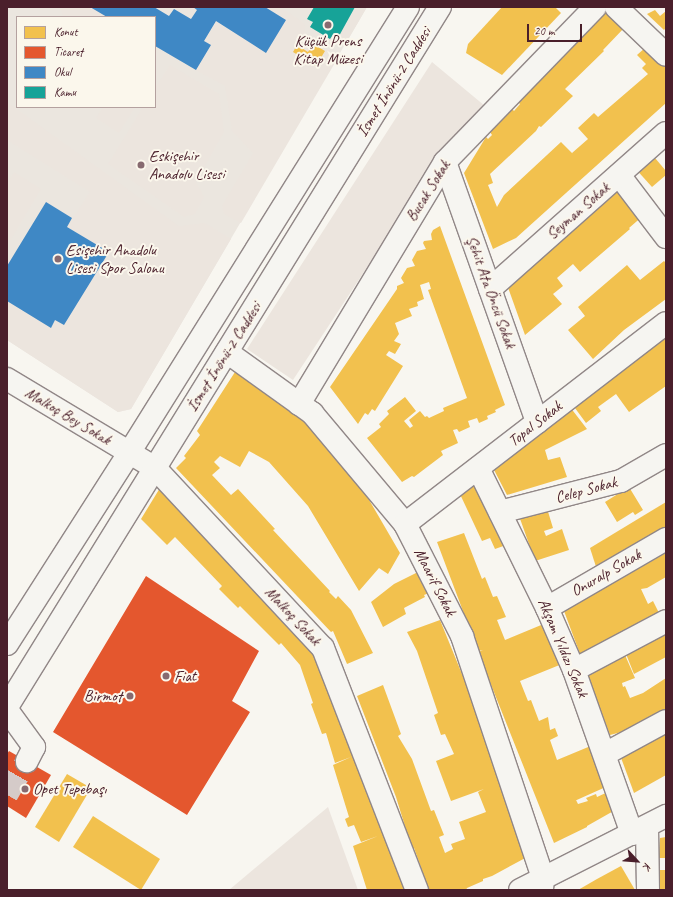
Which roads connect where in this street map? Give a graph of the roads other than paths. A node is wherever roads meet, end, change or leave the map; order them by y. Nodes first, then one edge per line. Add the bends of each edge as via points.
1 (408, 7) edge
2 (440, 7) edge
3 (595, 7) edge
4 (616, 7) edge
5 (666, 55) edge
6 (666, 133) edge
7 (444, 162) junction
8 (619, 175) junction
9 (666, 237) edge
10 (490, 289) junction
11 (666, 323) edge
12 (227, 352) junction
13 (7, 379) edge
14 (299, 404) junction
15 (537, 422) junction
16 (129, 453) junction
17 (666, 455) edge
18 (155, 468) junction
19 (478, 468) junction
20 (500, 512) junction
21 (405, 524) junction
22 (666, 539) edge
23 (547, 608) junction
24 (666, 621) edge
25 (7, 644) edge
26 (574, 670) junction
27 (7, 709) edge
28 (666, 721) edge
29 (605, 754) junction
30 (27, 761) tunnel mouth
31 (666, 816) edge
32 (639, 831) junction
33 (543, 884) edge
34 (417, 890) edge
35 (520, 890) edge
36 (648, 890) edge

1 - 16 street, İsmet İnönü-2 Caddesi
2 - 12 street, İsmet İnönü-2 Caddesi
3 - 7 street, Bucak Sokak
4 - 5 street
6 - 8 street, Seyman Sokak
7 - 10 street, Şehit Ata Öncü Sokak
7 - 14 street, Bucak Sokak
8 - 9 street
8 - 10 street, Seyman Sokak
10 - 15 street, Şehit Ata Öncü Sokak
11 - 15 street, Topal Sokak
12 - 14 street, Maarif Sokak
12 - 18 street, İsmet İnönü-2 Caddesi
13 - 16 street, Malkoç Bey Sokak
14 - 21 street, Maarif Sokak via 312,413
15 - 19 street, Topal Sokak
16 - 18 street, Malkoç Sokak
16 - 25 street, İsmet İnönü-2 Caddesi
17 - 20 street, Celep Sokak via 621,481
18 - 27 street, İsmet İnönü-2 Caddesi
18 - 34 street, Malkoç Sokak via 323,648
19 - 20 street, Akşam Yıldızı Sokak
19 - 21 street, Topal Sokak
20 - 23 street, Akşam Yıldızı Sokak
21 - 33 street, Maarif Sokak via 462,636
22 - 23 street, Onuralp Sokak
23 - 26 street, Akşam Yıldızı Sokak
24 - 26 street
26 - 29 street, Akşam Yıldızı Sokak
27 - 30 street via 34,747
28 - 29 street
29 - 32 street, Akşam Yıldızı Sokak
31 - 32 street
32 - 33 street
32 - 36 street, Akşam Yıldızı Sokak
33 - 35 street

